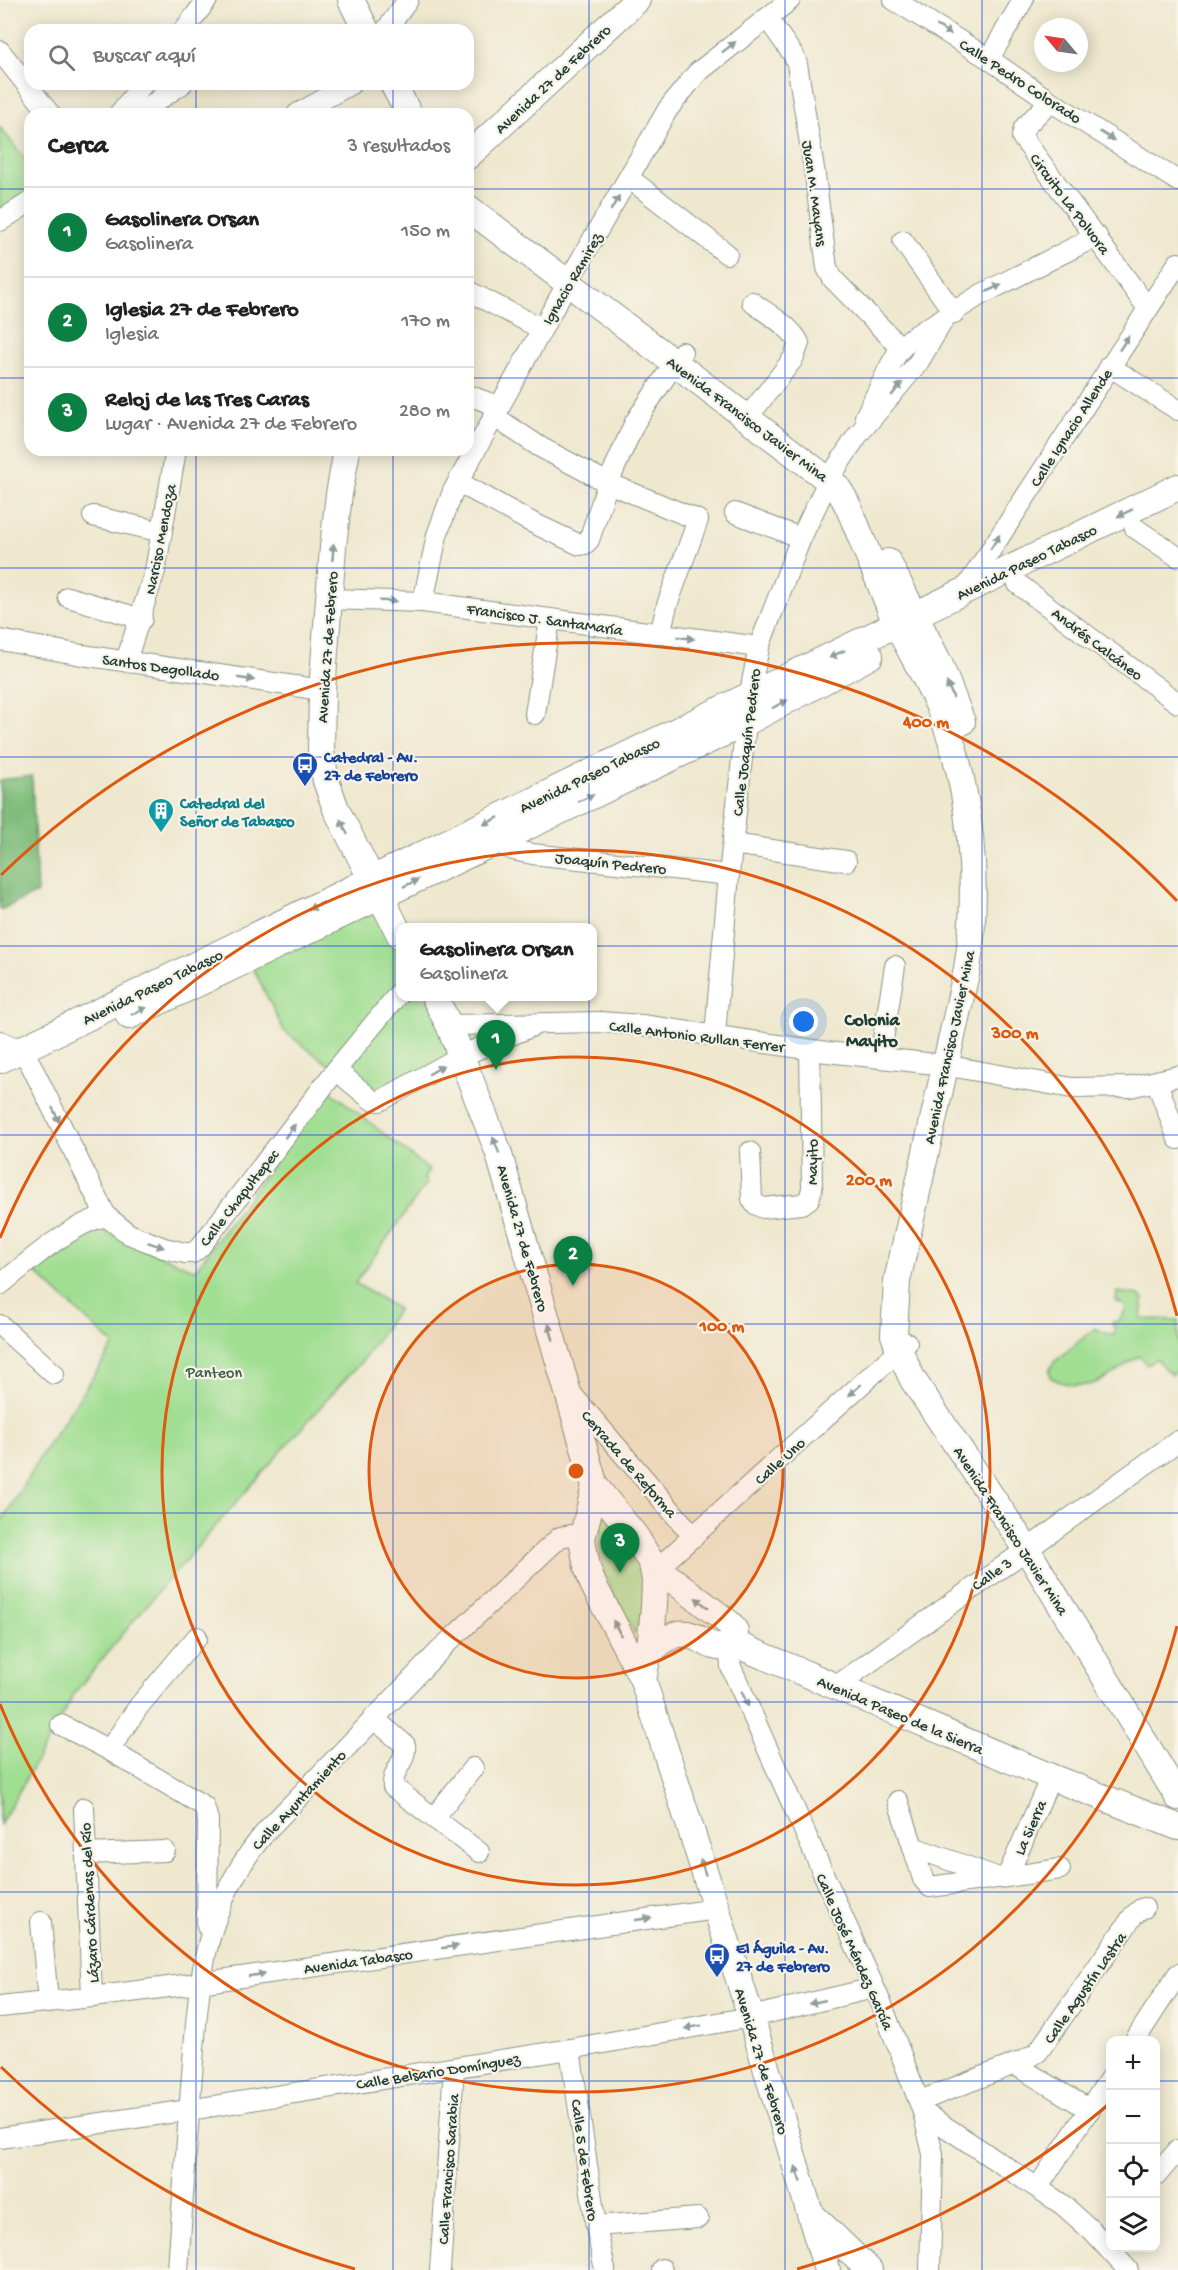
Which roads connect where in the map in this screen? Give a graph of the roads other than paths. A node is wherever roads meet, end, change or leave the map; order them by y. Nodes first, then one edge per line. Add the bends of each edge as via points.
1 (207, 0) edge
2 (351, 0) edge
3 (408, 0) edge
4 (790, 0) edge
5 (894, 0) edge
6 (1023, 0) edge
7 (628, 3) edge
8 (919, 6) edge
9 (766, 18) junction
10 (189, 24) edge
11 (363, 24) edge
12 (390, 24) edge
13 (0, 51) edge
14 (989, 58) junction
15 (24, 81) edge
16 (31, 90) edge
17 (138, 90) edge
18 (173, 90) edge
19 (340, 90) edge
20 (396, 90) edge
21 (1050, 100) junction
22 (45, 108) edge
23 (124, 108) edge
24 (147, 108) edge
25 (308, 108) edge
26 (406, 108) edge
27 (474, 150) edge
28 (629, 178) junction
29 (1178, 181) edge
30 (474, 194) edge
31 (24, 206) edge
32 (474, 212) edge
33 (24, 219) edge
34 (0, 221) edge
35 (0, 227) edge
36 (1097, 236) junction
37 (903, 241) dead end
38 (727, 254) dead end
39 (1178, 263) edge
40 (571, 277) junction
41 (474, 294) edge
42 (752, 303) dead end
43 (1148, 308) junction
44 (949, 316) junction
45 (542, 329) junction
46 (901, 348) junction
47 (679, 357) junction
48 (1109, 366) junction
49 (474, 399) edge
50 (755, 408) junction
51 (1178, 410) edge
52 (497, 412) junction
53 (857, 436) junction
54 (474, 453) edge
55 (175, 456) edge
56 (346, 456) edge
57 (472, 456) edge
58 (832, 474) junction
59 (458, 482) junction
60 (608, 483) junction
61 (1178, 487) edge
62 (1178, 507) edge
63 (735, 513) dead end
64 (93, 516) dead end
65 (1135, 528) junction
66 (162, 532) junction
67 (801, 538) junction
68 (1178, 557) edge
69 (1018, 584) junction
70 (963, 591) junction
71 (68, 597) dead end
72 (330, 599) junction
73 (423, 602) junction
74 (141, 619) junction
75 (550, 619) junction
76 (909, 627) junction
77 (660, 634) junction
78 (0, 640) edge
79 (759, 647) junction
80 (126, 661) junction
81 (322, 690) junction
82 (1178, 703) edge
83 (748, 709) junction
84 (535, 714) dead end
85 (495, 841) junction
86 (732, 844) junction
87 (846, 861) dead end
88 (729, 875) junction
89 (375, 889) junction
90 (396, 928) edge
91 (895, 966) dead end
92 (396, 998) edge
93 (437, 1001) edge
94 (449, 1025) junction
95 (535, 1025) junction
96 (715, 1034) junction
97 (810, 1050) junction
98 (13, 1053) edge
99 (461, 1056) junction
100 (880, 1058) junction
101 (950, 1066) junction
102 (336, 1070) junction
103 (1178, 1076) edge
104 (0, 1078) edge
105 (1157, 1083) junction
106 (1178, 1139) edge
107 (750, 1152) dead end
108 (106, 1216) junction
109 (0, 1285) edge
110 (0, 1325) edge
111 (903, 1346) junction
112 (54, 1374) dead end
113 (567, 1388) junction
114 (1178, 1441) edge
115 (595, 1486) junction
116 (694, 1537) junction
117 (582, 1539) junction
118 (1031, 1545) junction
119 (655, 1566) junction
120 (691, 1635) junction
121 (197, 1637) dead end
122 (735, 1644) junction
123 (648, 1654) junction
124 (643, 1680) junction
125 (835, 1687) junction
126 (373, 1718) junction
127 (61, 1725) dead end
128 (109, 1750) junction
129 (473, 1768) dead end
130 (1178, 1771) edge
131 (1051, 1777) junction
132 (1178, 1797) edge
133 (898, 1801) dead end
134 (84, 1808) dead end
135 (434, 1818) junction
136 (1178, 1827) edge
137 (913, 1847) junction
138 (165, 1851) dead end
139 (479, 1852) dead end
140 (86, 1854) junction
141 (1060, 1869) dead end
142 (1003, 1877) junction
143 (1144, 1908) dead end
144 (716, 1909) junction
145 (41, 1922) dead end
146 (207, 1944) junction
147 (1178, 1974) edge
148 (199, 1983) junction
149 (874, 1988) junction
150 (92, 1997) junction
151 (48, 2003) junction
152 (0, 2007) edge
153 (751, 2017) junction
154 (1138, 2036) edge
155 (570, 2049) junction
156 (1014, 2064) junction
157 (454, 2068) junction
158 (1106, 2084) edge
159 (922, 2106) junction
160 (1090, 2109) junction
161 (189, 2110) junction
162 (0, 2138) edge
163 (1178, 2150) edge
164 (1160, 2170) edge
165 (1038, 2187) junction
166 (809, 2212) junction
167 (698, 2218) dead end
168 (596, 2226) junction
169 (1106, 2234) edge
170 (1117, 2252) edge
171 (824, 2269) edge
172 (178, 2270) edge
173 (440, 2270) edge
174 (605, 2270) edge
175 (869, 2270) edge
176 (930, 2270) edge
177 (1128, 2270) edge

1 - 10 street
2 - 11 main road
3 - 12 street
4 - 9 street, Ignacio Ramirez
5 - 8 street, Calle Pedro Colorado
6 - 14 street
7 - 27 main road, Avenida 27 de Febrero
8 -> 14 street, Calle Pedro Colorado
28 -> 9 street, Ignacio Ramirez via 688,82
9 - 46 street, Juan M. Mayans via 797,64 829,274
13 - 15 street
14 - 21 street, Calle Pedro Colorado
16 - 22 street
17 - 23 street
18 - 24 street
19 - 25 street
20 - 26 main road
21 -> 29 street, Calle Pedro Colorado
21 - 36 street, Circuito La Polvora via 1024,128 1022,137
28 - 38 street
40 -> 28 street, Ignacio Ramirez
30 - 40 main road, Avenida Francisco Javier Mina
31 - 34 street
32 - 40 main road, Avenida Francisco Javier Mina
33 - 35 street
36 - 43 street, Circuito La Polvora
44 -> 36 street, Calle Joaquín Pedrero via 980,295
37 - 44 street
39 - 43 street, Calle Ignacio Allende
40 - 45 street, Ignacio Ramirez
40 - 47 main road, Avenida Francisco Javier Mina
41 - 45 street
42 - 50 street via 784,326 799,343 793,359
48 -> 43 street, Calle Ignacio Allende
44 - 46 street, Calle Joaquín Pedrero
53 -> 44 street, Calle Joaquín Pedrero via 918,363
45 - 52 street, Ignacio Ramirez
46 - 53 street, Calle Joaquín Pedrero
47 - 50 main road, Avenida Francisco Javier Mina
47 - 58 main road, Avenida Francisco Javier Mina
47 - 60 street via 635,422
48 - 51 street
70 -> 48 street, Calle Ignacio Allende
49 - 52 street
50 - 58 main road, Avenida Francisco Javier Mina
52 - 54 street, Ignacio Ramirez
52 - 60 street via 540,447
53 - 58 street, Calle Joaquín Pedrero
55 - 66 street, Narciso Mendoza
72 -> 56 main road, Avenida 27 de Febrero
57 - 59 street, Ignacio Ramirez
58 - 67 street, Calle Joaquín Pedrero
58 - 76 main road, Avenida Francisco Javier Mina via 853,488
59 - 60 street via 580,545 589,540
59 - 73 street, Ignacio Ramirez via 436,535
60 - 77 street via 698,520
61 -> 70 main road, Avenida Paseo Tabasco
62 - 65 main road, Avenida Paseo Tabasco
63 - 67 street
64 - 66 street
65 - 68 street
65 - 69 main road, Avenida Paseo Tabasco
66 - 74 street, Narciso Mendoza
67 - 79 street, Calle Joaquín Pedrero
69 - 76 main road, Avenida Paseo Tabasco
69 - 82 street, Andrés Calcáneo
70 - 76 main road, Avenida Paseo Tabasco
71 - 74 street
72 -> 73 street, Francisco J. SantaMaría
72 - 81 main road, Avenida 27 de Febrero
73 - 75 street, Francisco J. SantaMaría
74 - 80 street, Narciso Mendoza
75 - 77 street, Francisco J. SantaMaría
75 - 84 street
76 - 83 main road, Avenida Paseo Tabasco
76 - 101 main road, Avenida Francisco Javier Mina via 958,764 969,836 970,950
77 -> 79 street, Francisco J. SantaMaría
78 - 80 street, Santos Degollado
79 - 83 street, Calle Joaquín Pedrero
80 -> 81 street, Santos Degollado
89 -> 81 main road, Avenida 27 de Febrero via 326,781 321,752
85 -> 83 main road, Avenida Paseo Tabasco
83 - 86 street, Calle Joaquín Pedrero
83 -> 89 main road, Avenida Paseo Tabasco
85 - 88 street, Joaquín Pedrero via 532,854
89 -> 85 main road, Avenida Paseo Tabasco
86 - 87 street
86 - 88 street, Calle Joaquín Pedrero
88 - 96 street, Calle Joaquín Pedrero
89 - 90 main road, Avenida 27 de Febrero
89 - 98 main road, Avenida Paseo Tabasco
91 - 100 street
92 - 102 street, Calle Chapultepec
93 - 94 main road, Avenida 27 de Febrero
94 - 95 street, Calle Antonio Rullan Ferrer
94 - 99 main road, Avenida 27 de Febrero
95 - 96 street, Calle Antonio Rullan Ferrer via 600,1022
95 - 99 street, Calle Antonio Rullan Ferrer
96 - 97 street, Calle Antonio Rullan Ferrer
97 - 100 street, Calle Antonio Rullan Ferrer
97 - 107 street, Mayito via 809,1199 798,1205 758,1206 752,1199
98 - 104 main road, Avenida Paseo Tabasco
98 -> 108 street, Calle Chapultepec
102 -> 99 street via 372,1100 380,1101
113 -> 99 main road, Avenida 27 de Febrero via 498,1151
100 - 101 street, Calle Antonio Rullan Ferrer
101 - 105 street, Calle Antonio Rullan Ferrer via 1072,1088 1130,1088
101 - 111 main road, Avenida Francisco Javier Mina via 897,1281 894,1326
108 -> 102 street, Calle Chapultepec via 143,1241 185,1254 194,1253
103 - 105 street, Calle Antonio Rullan Ferrer
105 - 106 street
108 - 109 street via 74,1230
110 - 112 street
111 -> 116 street, Calle Uno
111 - 118 main road, Avenida Francisco Javier Mina via 925,1398
113 - 115 main road, Avenida 27 de Febrero
113 - 116 street, Cerrada de Reforma
114 - 118 street, Calle 3
115 - 117 main road, Avenida 27 de Febrero
115 - 119 main road, Avenida 27 de Febrero
116 - 119 street, Calle Uno
124 -> 117 main road, Avenida 27 de Febrero via 593,1584
117 - 126 street, Calle Ayuntamiento via 563,1535 553,1542
118 - 125 street, Calle 3
118 - 130 main road, Avenida Francisco Javier Mina
118 - 132 main road, Avenida Francisco Javier Mina
119 - 120 main road via 666,1599
122 -> 119 main road via 735,1631 730,1624
119 - 123 main road, Avenida 27 de Febrero
120 - 122 main road via 716,1647
120 - 123 main road via 667,1637
121 - 128 street via 139,1706
122 - 125 main road, Avenida Paseo de la Sierra
122 -> 149 street, Calle José Méndez García via 731,1667
123 - 124 main road, Avenida 27 de Febrero
144 -> 124 main road, Avenida 27 de Febrero
125 - 131 main road, Avenida Paseo de la Sierra
126 - 135 street via 405,1745 406,1753 393,1787
126 - 146 street, Calle Ayuntamiento via 250,1850 224,1896
127 - 128 street
128 - 146 street via 206,1809
129 - 135 street
131 - 136 main road, Avenida Paseo de la Sierra
131 - 142 street, La Sierra
133 - 137 street, La Sierra
134 - 140 street, Lázaro Cárdenas del Río
135 - 139 street
137 - 142 street, La Sierra
137 - 142 street, La Sierra via 923,1879 930,1887
138 - 140 street
140 - 150 street, Lázaro Cárdenas del Río
141 - 142 street, La Sierra
143 - 156 street, Calle Agustín Lastra via 1133,1916 1044,2046 1033,2057
148 -> 144 street, Avenida Tabasco
144 - 153 main road, Avenida 27 de Febrero
145 - 151 street
146 - 148 street, Calle Ayuntamiento
147 - 154 street
148 - 150 street, Avenida Tabasco
148 - 161 street, Calle Ayuntamiento
149 -> 153 street, Calle Belsario Domínguez
149 - 159 street, Calle José Méndez García
150 - 151 street, Avenida Tabasco
151 - 152 street, Avenida Tabasco
153 -> 155 street, Calle Belsario Domínguez
166 -> 153 main road, Avenida 27 de Febrero
155 - 157 street, Calle Belsario Domínguez
155 - 168 street, Calle 5 de Febrero
156 - 159 street, Calle Agustín Lastra
156 - 160 street
157 - 161 street, Calle Belsario Domínguez
157 - 173 street, Calle Francisco Sarabia
158 - 160 street
159 - 165 street
159 - 176 street, Calle José Méndez García via 933,2154
160 - 165 street
161 - 162 street, Calle Belsario Domínguez
161 - 172 street, Calle Ayuntamiento
163 - 164 street
165 - 169 street
166 - 171 main road, Avenida 27 de Febrero
166 - 175 main road
167 - 168 street
168 - 174 street, Calle 5 de Febrero
170 - 177 street

